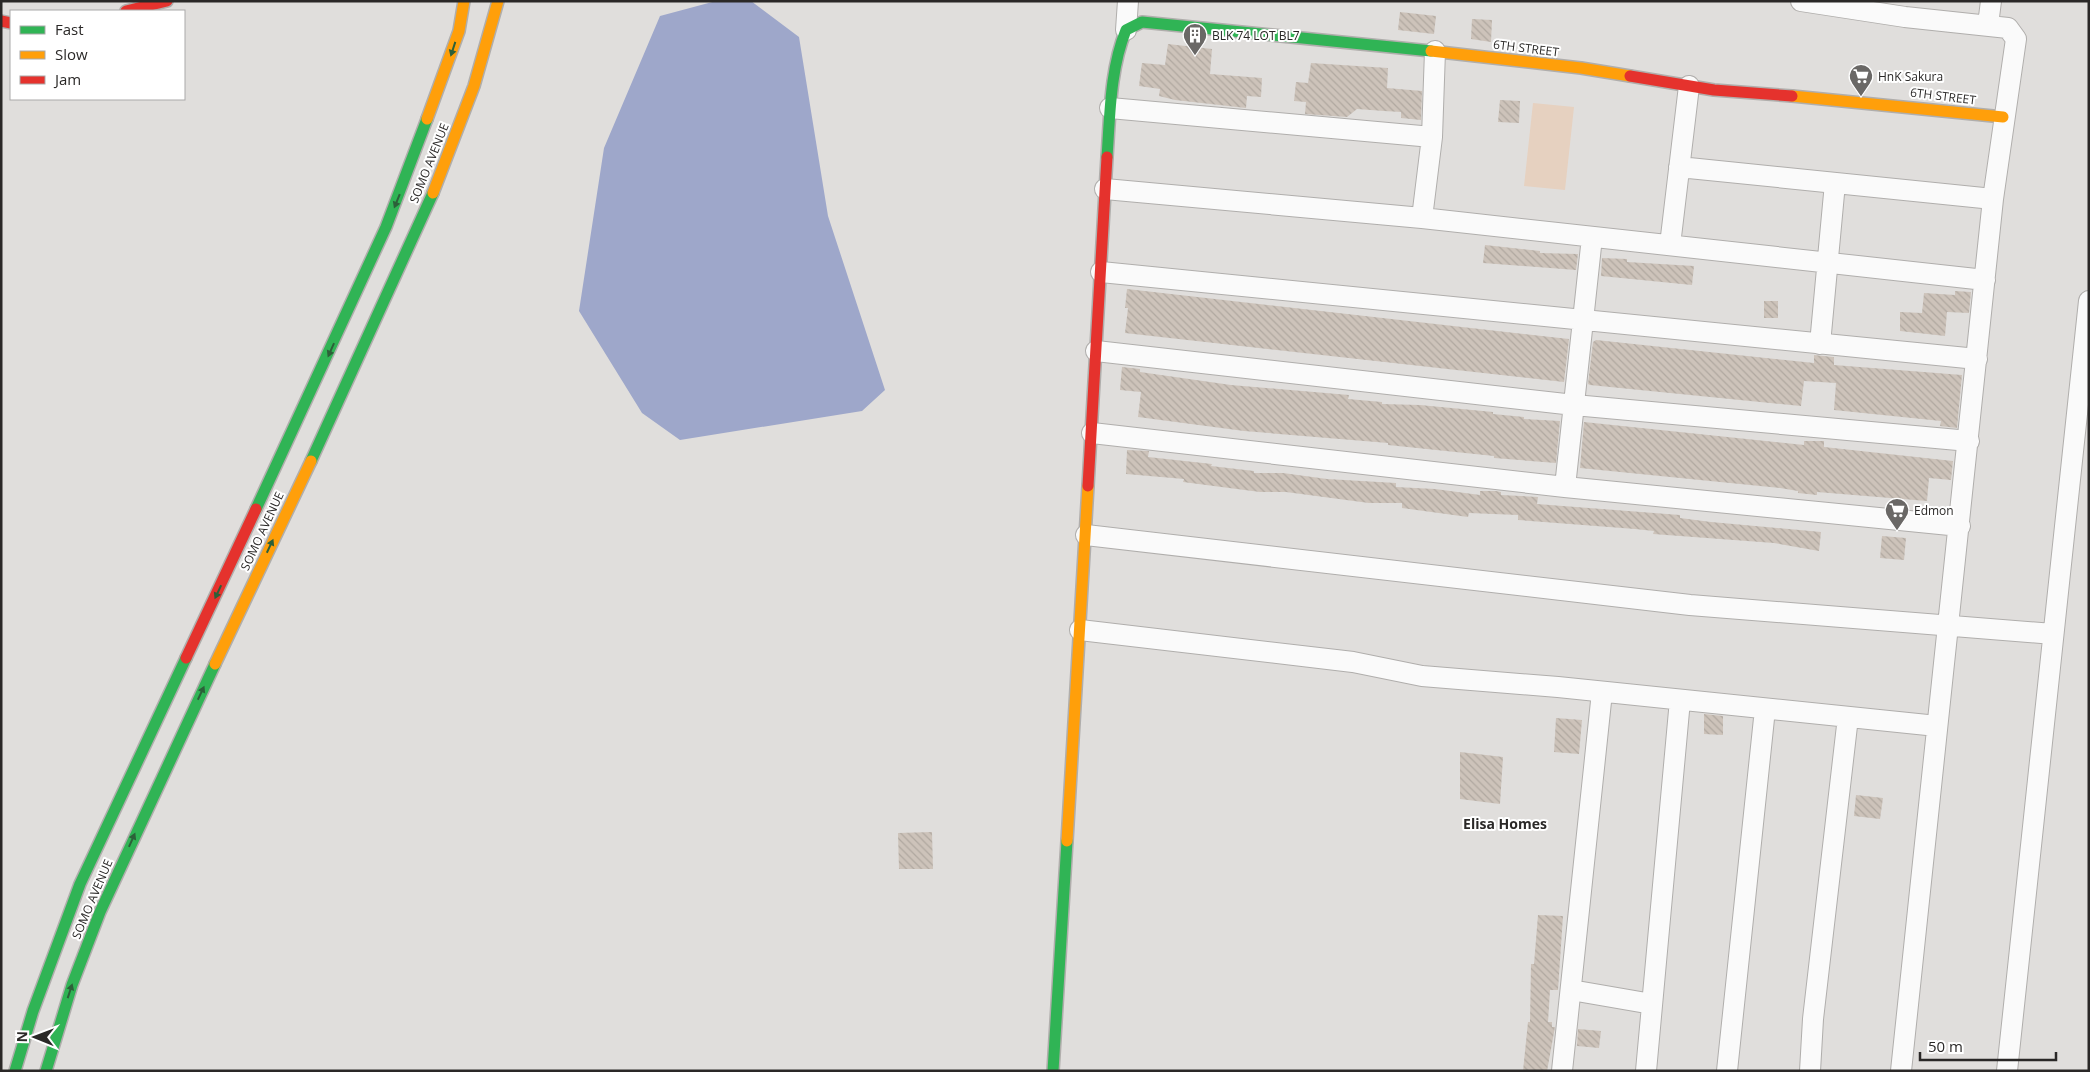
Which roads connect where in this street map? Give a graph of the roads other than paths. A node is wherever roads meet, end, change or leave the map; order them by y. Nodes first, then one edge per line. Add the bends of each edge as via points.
1 (167, 1) edge
2 (464, 1) edge
3 (498, 1) edge
4 (1128, 1) edge
5 (1801, 1) edge
6 (1991, 1) edge
7 (1821, 2) edge
8 (1906, 9) edge
9 (130, 10) edge
10 (1988, 25) junction
11 (1126, 30) junction
12 (1436, 51) junction
13 (1689, 86) junction
14 (1110, 108) junction
15 (2004, 117) junction
16 (1432, 137) junction
17 (1679, 167) junction
18 (1835, 183) junction
19 (1105, 189) junction
20 (1993, 199) junction
21 (1422, 218) junction
22 (1592, 237) junction
23 (1670, 245) junction
24 (1826, 262) junction
25 (1101, 272) junction
26 (1985, 280) junction
27 (2089, 301) edge
28 (1584, 321) junction
29 (1820, 344) junction
30 (1096, 351) junction
31 (1978, 359) junction
32 (1574, 404) junction
33 (1092, 433) junction
34 (1968, 440) junction
35 (1565, 487) junction
36 (1960, 526) junction
37 (1086, 535) junction
38 (1949, 624) junction
39 (1080, 630) junction
40 (2053, 634) junction
41 (1602, 692) junction
42 (1680, 700) junction
43 (1765, 709) junction
44 (1848, 717) junction
45 (1937, 726) junction
46 (1570, 990) junction
47 (1652, 1004) junction
48 (15, 1071) edge
49 (46, 1071) edge
50 (1053, 1071) edge
51 (1562, 1071) edge
52 (1646, 1071) edge
53 (1727, 1071) edge
54 (1810, 1071) edge
55 (1902, 1071) edge
56 (2007, 1071) edge

1 - 9 street
2 -> 48 street, SOMO AVENUE via 459,32 449,61 386,227 80,884 33,1011
49 -> 3 street, SOMO AVENUE via 72,985 100,912 355,366 437,182 472,87
4 - 11 street
5 - 7 street
6 - 10 street
7 - 8 street
8 - 10 street
10 - 15 street via 2008,28 2016,39
11 - 12 street, 6TH STREET via 1142,22 1160,23
11 - 14 street via 1119,46
12 - 13 street, 6TH STREET via 1581,68
12 - 16 street
13 - 15 street, 6TH STREET
13 - 17 street
14 - 16 street
14 - 19 street
15 - 20 street
16 - 21 street
17 - 18 street
17 - 23 street
18 - 20 street
18 - 24 street
19 - 21 street
19 - 25 street
20 - 26 street
21 - 22 street
22 - 23 street
22 - 28 street
23 - 24 street
24 - 26 street
24 - 29 street
25 - 28 street
25 - 30 street
26 - 31 street
27 - 40 street
28 - 29 street
28 - 32 street
29 - 31 street
30 - 32 street
30 - 33 street
31 - 34 street
32 - 34 street
32 - 35 street
33 - 35 street
33 - 37 street
34 - 36 street
35 - 36 street
36 - 38 street
37 - 38 street via 1690,605
37 - 39 street
38 - 40 street
38 - 45 street
39 - 41 street via 1353,662 1422,676
39 - 50 street
40 - 56 street
41 - 42 street
41 - 46 street
42 - 43 street
42 - 47 street
43 - 44 street
43 - 53 street
44 - 45 street
44 - 54 street via 1813,1019
45 - 55 street
46 - 47 street
46 - 51 street
47 - 52 street

